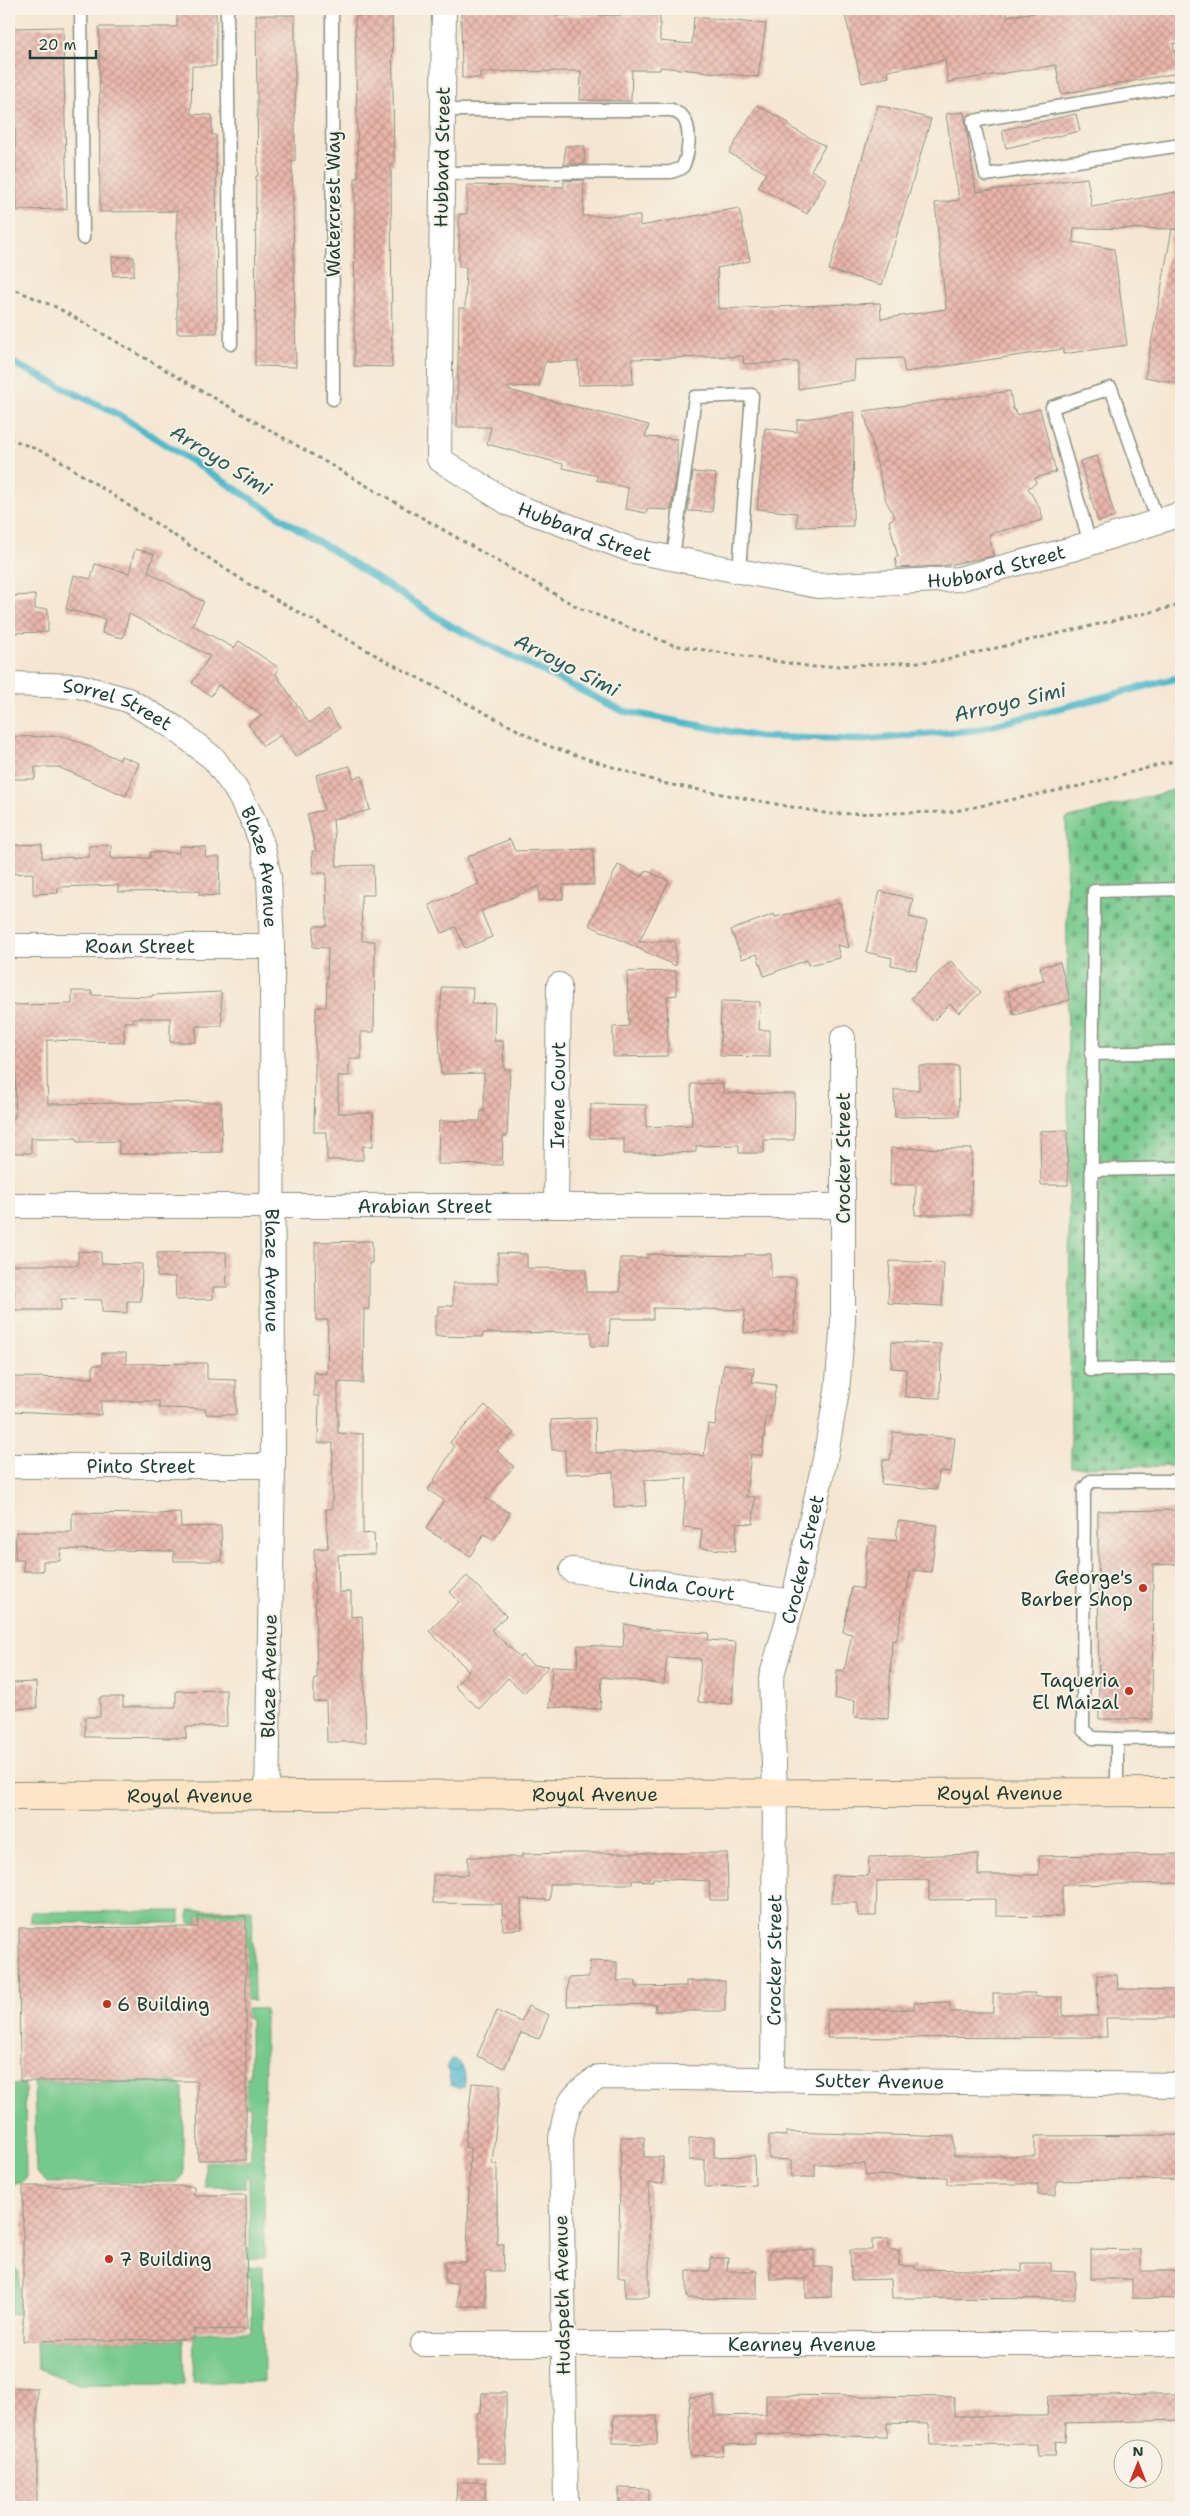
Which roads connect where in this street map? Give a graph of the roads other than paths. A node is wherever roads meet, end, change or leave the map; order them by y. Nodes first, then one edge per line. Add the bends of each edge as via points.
1 (81, 9) edge
2 (227, 9) edge
3 (332, 9) edge
4 (444, 9) edge
5 (1181, 86) edge
6 (442, 110) junction
7 (1181, 145) edge
8 (441, 173) junction
9 (83, 238) dead end
10 (231, 344) dead end
11 (333, 399) dead end
12 (1181, 514) edge
13 (1158, 522) junction
14 (1090, 544) junction
15 (673, 558) junction
16 (739, 570) junction
17 (9, 684) edge
18 (214, 760) joint
19 (1181, 889) edge
20 (9, 946) edge
21 (272, 946) junction
22 (559, 985) dead end
23 (843, 1038) dead end
24 (1181, 1052) edge
25 (1091, 1054) junction
26 (1181, 1168) edge
27 (1091, 1170) junction
28 (9, 1206) edge
29 (273, 1206) junction
30 (556, 1206) junction
31 (843, 1206) junction
32 (1181, 1368) edge
33 (9, 1466) edge
34 (273, 1466) junction
35 (1181, 1481) edge
36 (572, 1570) dead end
37 (793, 1602) junction
38 (1181, 1738) edge
39 (1117, 1739) junction
40 (1181, 1792) edge
41 (775, 1793) junction
42 (1117, 1793) junction
43 (9, 1796) edge
44 (267, 1797) junction
45 (774, 2080) junction
46 (1181, 2085) edge
47 (582, 2088) joint
48 (422, 2344) dead end
49 (562, 2344) junction
50 (1181, 2344) edge
51 (566, 2507) edge

1 - 9 lane
2 - 10 lane
3 - 11 lane, Watercrest Way
4 - 6 street, Hubbard Street
5 - 7 lane via 973,121 986,175
6 - 8 street, Hubbard Street
6 - 8 lane via 672,110 682,116 687,126 688,158 682,168 671,172
8 - 15 street, Hubbard Street via 439,459 510,504 634,550
12 - 13 street, Hubbard Street
13 - 14 street, Hubbard Street
13 - 14 lane via 1111,388 1052,407
14 - 16 street, Hubbard Street via 958,578 818,586
15 - 16 street, Hubbard Street
15 - 16 lane via 695,396 752,395
17 - 18 street, Sorrel Street via 79,686 128,700 175,728
18 - 21 street, Blaze Avenue via 235,788 262,844 269,877
19 - 25 lane via 1094,891
20 - 21 street, Roan Street
21 - 29 street, Blaze Avenue
22 - 30 street, Irene Court
23 - 31 street, Crocker Street
24 - 25 lane
25 - 27 lane
26 - 27 lane
27 - 32 lane via 1090,1370
28 - 29 street, Arabian Street
29 - 30 street, Arabian Street
29 - 34 street, Blaze Avenue
30 - 31 street, Arabian Street
31 - 37 street, Crocker Street via 843,1322 837,1392
33 - 34 street, Pinto Street
34 - 44 street, Blaze Avenue
35 - 39 lane via 1091,1481 1084,1489 1083,1730 1093,1738
36 - 37 street, Linda Court
37 - 41 street, Crocker Street via 771,1678
38 - 39 lane
39 - 42 lane
40 - 42 main road, Royal Avenue
41 - 42 main road, Royal Avenue
41 - 44 main road, Royal Avenue
41 - 45 street, Crocker Street
43 - 44 main road, Royal Avenue
45 - 46 street, Sutter Avenue
45 - 47 street, Sutter Avenue via 599,2077
47 - 49 street, Hudspeth Avenue via 566,2108 561,2138
48 - 49 street, Kearney Avenue
49 - 50 street, Kearney Avenue
49 - 51 street, Hudspeth Avenue

